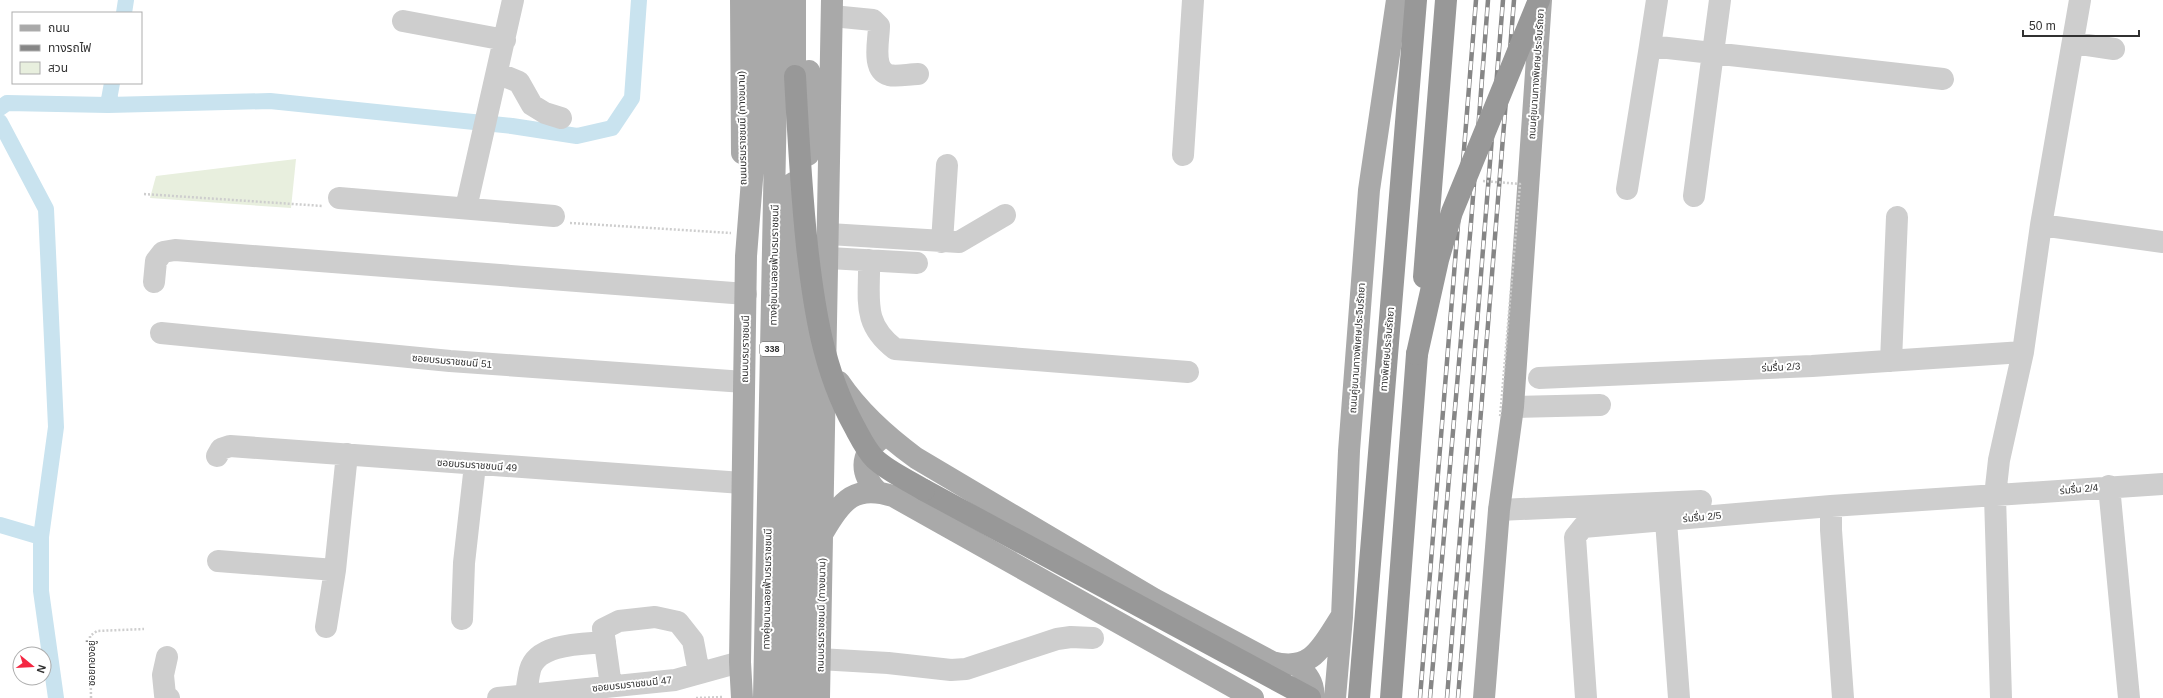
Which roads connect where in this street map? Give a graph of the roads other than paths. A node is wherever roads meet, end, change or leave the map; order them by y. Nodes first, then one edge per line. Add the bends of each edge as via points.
1 (513, 0) edge
2 (741, 0) edge
3 (760, 0) edge
4 (778, 0) edge
5 (796, 0) edge
6 (810, 0) edge
7 (1193, 0) edge
8 (1397, 0) edge
9 (1416, 0) edge
10 (1446, 0) edge
11 (1540, 0) edge
12 (1657, 0) edge
13 (1720, 0) edge
14 (2080, 0) edge
15 (832, 8) edge
16 (404, 21) dead end
17 (505, 40) junction
18 (2074, 43) junction
19 (1650, 46) junction
20 (2114, 50) dead end
21 (1713, 54) junction
22 (918, 74) dead end
23 (497, 75) junction
24 (795, 76) junction
25 (1943, 78) dead end
26 (560, 118) dead end
27 (1183, 155) dead end
28 (947, 165) dead end
29 (1627, 189) dead end
30 (1694, 196) dead end
31 (339, 198) dead end
32 (467, 203) junction
33 (1005, 215) dead end
34 (554, 216) dead end
35 (1897, 217) dead end
36 (2041, 225) junction
37 (830, 234) junction
38 (942, 242) junction
39 (2163, 242) edge
40 (746, 256) junction
41 (829, 258) junction
42 (869, 260) junction
43 (917, 263) dead end
44 (154, 282) dead end
45 (746, 294) junction
46 (161, 334) dead end
47 (2023, 352) junction
48 (1418, 354) junction
49 (1891, 361) junction
50 (827, 364) junction
51 (1188, 372) dead end
52 (1539, 378) dead end
53 (744, 382) junction
54 (1600, 405) dead end
55 (1512, 407) junction
56 (889, 438) junction
57 (347, 454) junction
58 (218, 456) dead end
59 (475, 465) junction
60 (742, 483) junction
61 (2163, 484) edge
62 (2109, 486) junction
63 (877, 491) junction
64 (1995, 496) junction
65 (1701, 501) dead end
66 (804, 506) junction
67 (1831, 506) junction
68 (1499, 510) junction
69 (1666, 521) junction
70 (823, 541) junction
71 (218, 561) dead end
72 (335, 570) junction
73 (1342, 617) junction
74 (462, 619) dead end
75 (326, 627) dead end
76 (1093, 638) dead end
77 (605, 642) junction
78 (167, 657) dead end
79 (820, 659) junction
80 (1297, 665) junction
81 (699, 673) junction
82 (611, 686) junction
83 (739, 686) edge
84 (526, 695) junction
85 (169, 698) edge
86 (498, 698) edge
87 (764, 698) edge
88 (783, 698) edge
89 (802, 698) edge
90 (820, 698) edge
91 (1253, 698) edge
92 (1311, 698) edge
93 (1335, 698) edge
94 (1359, 698) edge
95 (1391, 698) edge
96 (1484, 698) edge
97 (1586, 698) edge
98 (1680, 698) edge
99 (1843, 698) edge
100 (2001, 698) edge
101 (2129, 698) edge

1 - 17 street
2 - 40 main road, ถนนบรมราชชนนี (ทางขนาน) via 741,130
3 - 40 main road, ถนนบรมราชชนนี via 757,116
4 - 87 main road, ทางคู่ขนานลอยฟ้าบรมราชชนนี / 338
5 - 24 main road, ทางคู่ขนานลอยฟ้าบรมราชชนนี / 338
6 - 66 main road
7 - 27 street
8 - 73 main road, ถนนคู่ขนานทางพิเศษประจิมรัถยา via 1368,190 1349,451
9 - 94 highway, ทางพิเศษประจิมรัถยา, bridge
10 - 48 highway, bridge
11 - 48 highway, bridge via 1452,212 1438,260
11 - 55 main road, ถนนคู่ขนานทางพิเศษประจิมรัถยา
12 - 19 street
13 - 21 street
14 - 18 street
15 - 22 street via 873,20 879,26 878,66 882,72 890,75
15 - 37 main road
16 - 17 street
17 - 23 street
18 - 20 street
18 - 36 street
19 - 21 street
19 - 29 street
21 - 25 street
21 - 30 street
23 - 26 street via 519,82 532,105
23 - 32 street
24 - 88 main road, ทางคู่ขนานลอยฟ้าบรมราชชนนี / 338, bridge
24 - 92 highway, bridge via 803,203 819,331 842,405 868,451 883,465 924,490
28 - 38 street
31 - 32 street
32 - 34 street
33 - 38 street via 959,242
35 - 49 street
36 - 39 street
36 - 47 street
37 - 38 street
37 - 41 main road
40 - 45 main road, ถนนบรมราชชนนี
41 - 42 street
41 - 50 main road
42 - 43 street
42 - 51 street via 870,319 882,339 895,349
44 - 45 street via 156,261 163,252 175,250
45 - 53 main road, ถนนบรมราชชนนี
46 - 53 street, ซอยบรมราชชนนี 51 via 450,361
47 - 49 street, ร่มรื่น 2/3
47 - 64 street via 1999,460
48 - 95 highway
49 - 52 street, ร่มรื่น 2/3
50 - 56 main road via 851,400
50 - 70 main road
53 - 60 main road, ถนนบรมราชชนนี
54 - 55 street
55 - 68 main road, ถนนคู่ขนานทางพิเศษประจิมรัถยา
56 - 63 main road via 879,440 869,448 864,464 870,484
56 - 80 main road via 916,458 1154,599 1272,662
57 - 58 street, ซอยบรมราชชนนี 49 via 230,446 221,449
57 - 59 street, ซอยบรมราชชนนี 49
57 - 72 street
59 - 60 street, ซอยบรมราชชนนี 49
59 - 74 street via 464,563
60 - 83 main road, ถนนบรมราชชนนี
61 - 62 street, ร่มรื่น 2/4
62 - 64 street, ร่มรื่น 2/4
62 - 101 street
63 - 70 main road via 859,493 846,499 835,511
63 - 91 main road via 893,496
64 - 67 street, ร่มรื่น 2/5
64 - 100 street
65 - 68 street
66 - 70 main road
66 - 89 main road
67 - 69 street, ร่มรื่น 2/5
67 - 99 street
68 - 96 main road, ถนนคู่ขนานทางพิเศษประจิมรัถยา
69 - 97 street, ร่มรื่น 2/5 via 1583,527 1575,537
69 - 98 street
70 - 79 main road, ถนนบรมราชชนนี (ทางขนาน)
71 - 72 street
72 - 75 street
73 - 80 main road via 1317,653 1307,662
73 - 93 main road, ถนนคู่ขนานทางพิเศษประจิมรัถยา
76 - 79 street via 1057,639 966,669 951,670
77 - 81 street via 603,629 619,621 654,617 678,622 693,641
77 - 82 street
77 - 84 street via 558,647 543,654 530,668
78 - 85 street via 163,675 165,696
79 - 90 main road, ถนนบรมราชชนนี (ทางขนาน)
80 - 92 main road via 1308,675 1314,689
81 - 82 street, ซอยบรมราชชนนี 47 via 675,680
81 - 83 street, ซอยบรมราชชนนี 47
82 - 84 street, ซอยบรมราชชนนี 47
84 - 86 street, ซอยบรมราชชนนี 47

